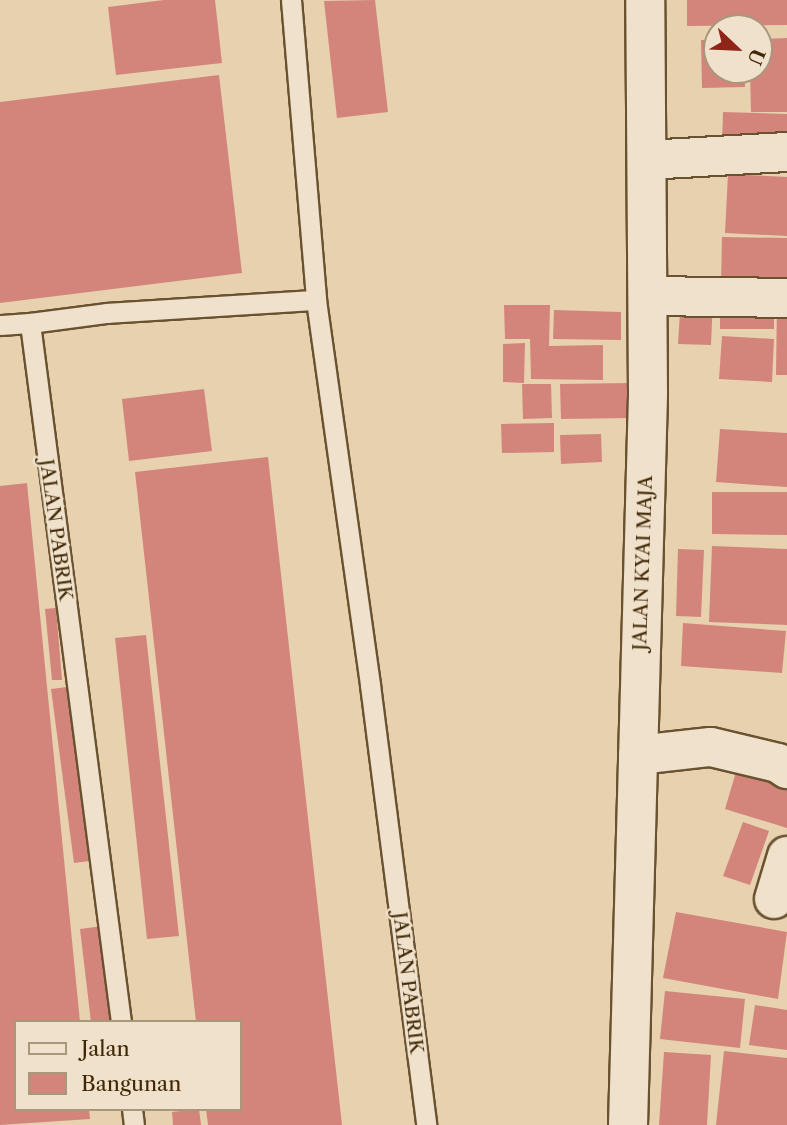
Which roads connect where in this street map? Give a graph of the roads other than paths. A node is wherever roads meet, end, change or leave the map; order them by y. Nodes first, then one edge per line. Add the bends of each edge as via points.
1 (291, 0) edge
2 (645, 0) edge
3 (787, 152) edge
4 (647, 160) junction
5 (649, 296) junction
6 (787, 298) edge
7 (316, 300) junction
8 (30, 323) junction
9 (0, 325) edge
10 (638, 755) junction
11 (787, 769) edge
12 (787, 856) edge
13 (774, 899) dead end
14 (121, 1020) edge
15 (426, 1125) edge
16 (628, 1125) edge

1 - 7 lane, JALAN PABRIK
2 - 4 main road, JALAN KYAI MAJA
3 - 4 main road
4 - 5 main road, JALAN KYAI MAJA
5 - 6 main road
5 - 10 main road, JALAN KYAI MAJA
7 - 8 lane via 107,313
7 - 15 lane, JALAN PABRIK
8 - 9 lane
8 - 14 lane, JALAN PABRIK
10 - 11 main road via 711,747
10 - 16 main road, JALAN KYAI MAJA
12 - 13 main road

